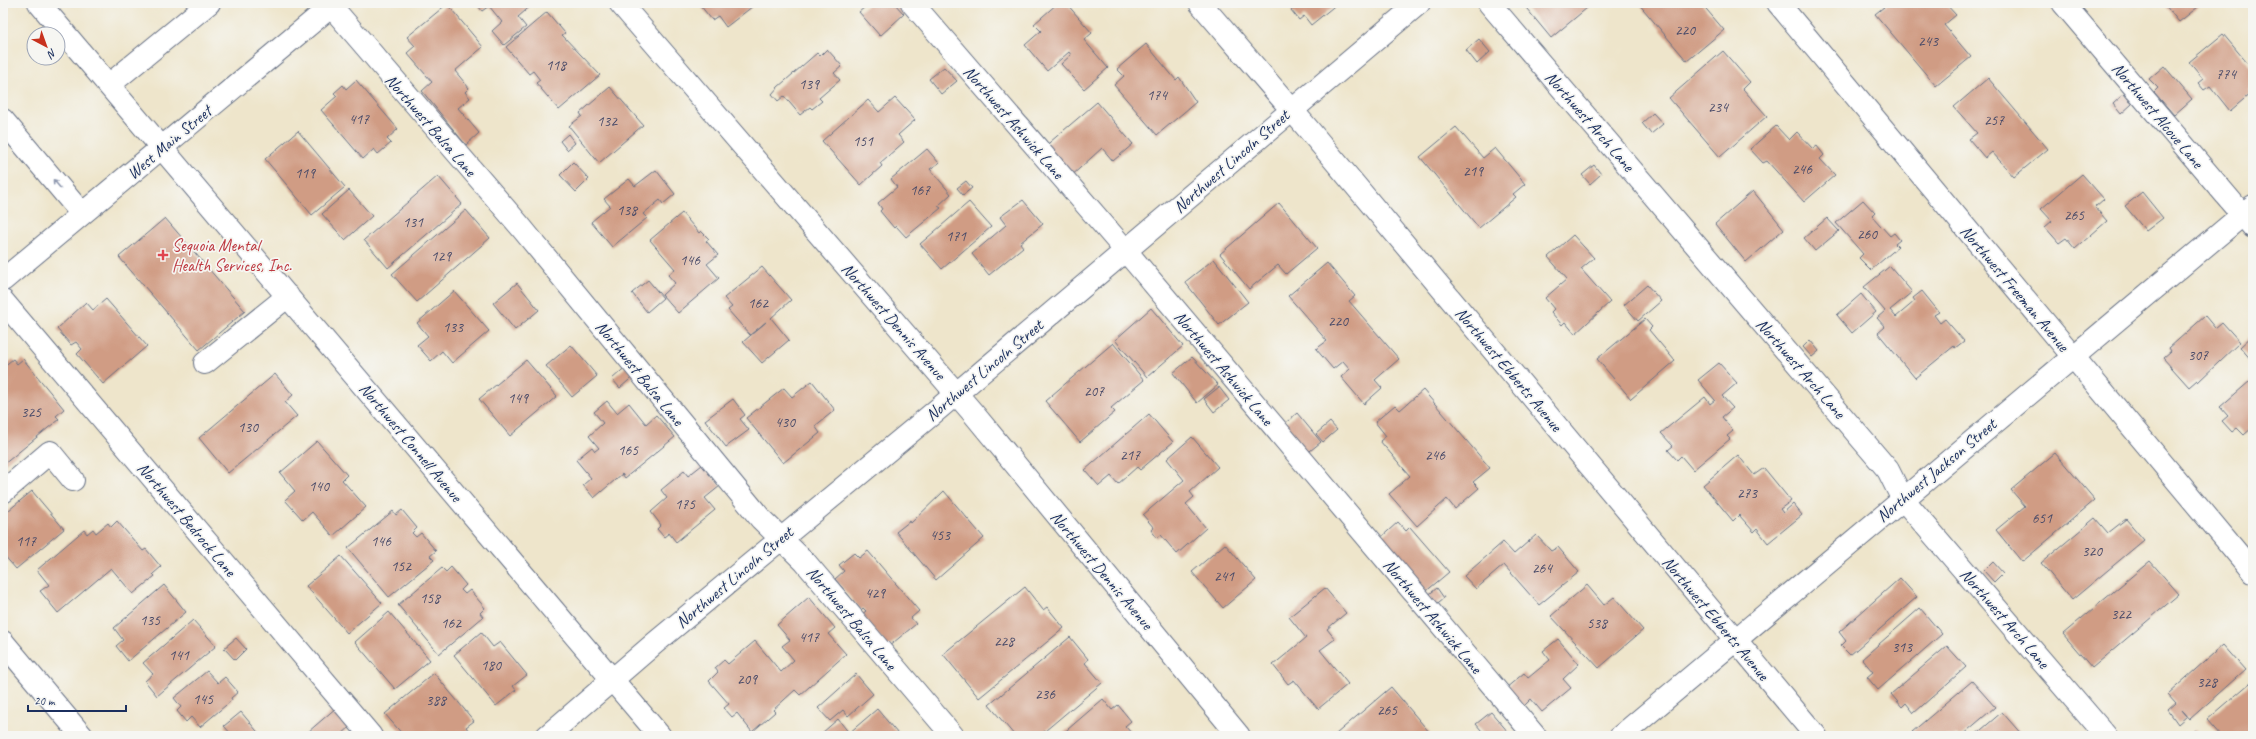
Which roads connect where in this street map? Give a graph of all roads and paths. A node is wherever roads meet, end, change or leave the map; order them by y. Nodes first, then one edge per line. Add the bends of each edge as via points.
1 (39, 3) edge
2 (209, 3) edge
3 (620, 3) edge
4 (912, 3) edge
5 (1200, 3) edge
6 (1419, 3) edge
7 (1489, 3) edge
8 (1778, 3) edge
9 (2063, 3) edge
10 (333, 5) edge
11 (109, 86) junction
12 (1292, 109) junction
13 (3, 120) edge
14 (162, 148) junction
15 (82, 214) junction
16 (2250, 216) edge
17 (1126, 251) junction
18 (3, 280) edge
19 (288, 296) junction
20 (3, 301) edge
21 (2072, 357) junction
22 (205, 363) dead end
23 (956, 394) junction
24 (73, 480) dead end
25 (3, 492) edge
26 (1902, 498) junction
27 (781, 538) junction
28 (2253, 572) edge
29 (1734, 640) junction
30 (3, 642) edge
31 (612, 679) junction
32 (82, 736) edge
33 (371, 736) edge
34 (547, 736) edge
35 (660, 736) edge
36 (953, 736) edge
37 (1239, 736) edge
38 (1535, 736) edge
39 (1621, 736) edge
40 (1816, 736) edge
41 (2106, 736) edge

1 - 11 street, Northwest Connell Avenue
2 - 11 street
3 - 23 street, Northwest Dennis Avenue
4 - 17 street, Northwest Ashwick Lane
5 - 12 street, Northwest Ebberts Avenue
6 - 12 street, Northwest Lincoln Street
7 - 26 street, Northwest Arch Lane via 1888,470
8 - 21 street, Northwest Freeman Avenue
9 - 16 street, Northwest Alcove Lane
10 - 14 street, West Main Street
10 - 27 street, Northwest Balsa Lane via 525,232 761,519
11 - 14 street, Northwest Connell Avenue
12 - 17 street, Northwest Lincoln Street
12 - 29 street, Northwest Ebberts Avenue
15 -> 13 street
14 - 15 street, West Main Street
14 - 19 street, Northwest Connell Avenue
15 - 18 street, West Main Street
16 - 21 street, Northwest Jackson Street
17 - 23 street, Northwest Lincoln Street
17 - 38 street, Northwest Ashwick Lane
19 - 22 street
19 - 31 street, Northwest Connell Avenue
20 - 33 street, Northwest Bedrock Lane
21 - 26 street, Northwest Jackson Street
21 - 28 street, Northwest Freeman Avenue
23 - 27 street, Northwest Lincoln Street
23 - 37 street, Northwest Dennis Avenue
24 - 25 street via 50,452
26 - 29 street, Northwest Jackson Street
26 - 41 street, Northwest Arch Lane
27 - 31 street, Northwest Lincoln Street
27 - 36 street, Northwest Balsa Lane via 805,562
29 - 39 street, Northwest Jackson Street
29 - 40 street, Northwest Ebberts Avenue
30 - 32 street
31 - 34 street, Northwest Lincoln Street
31 - 35 street, Northwest Connell Avenue

